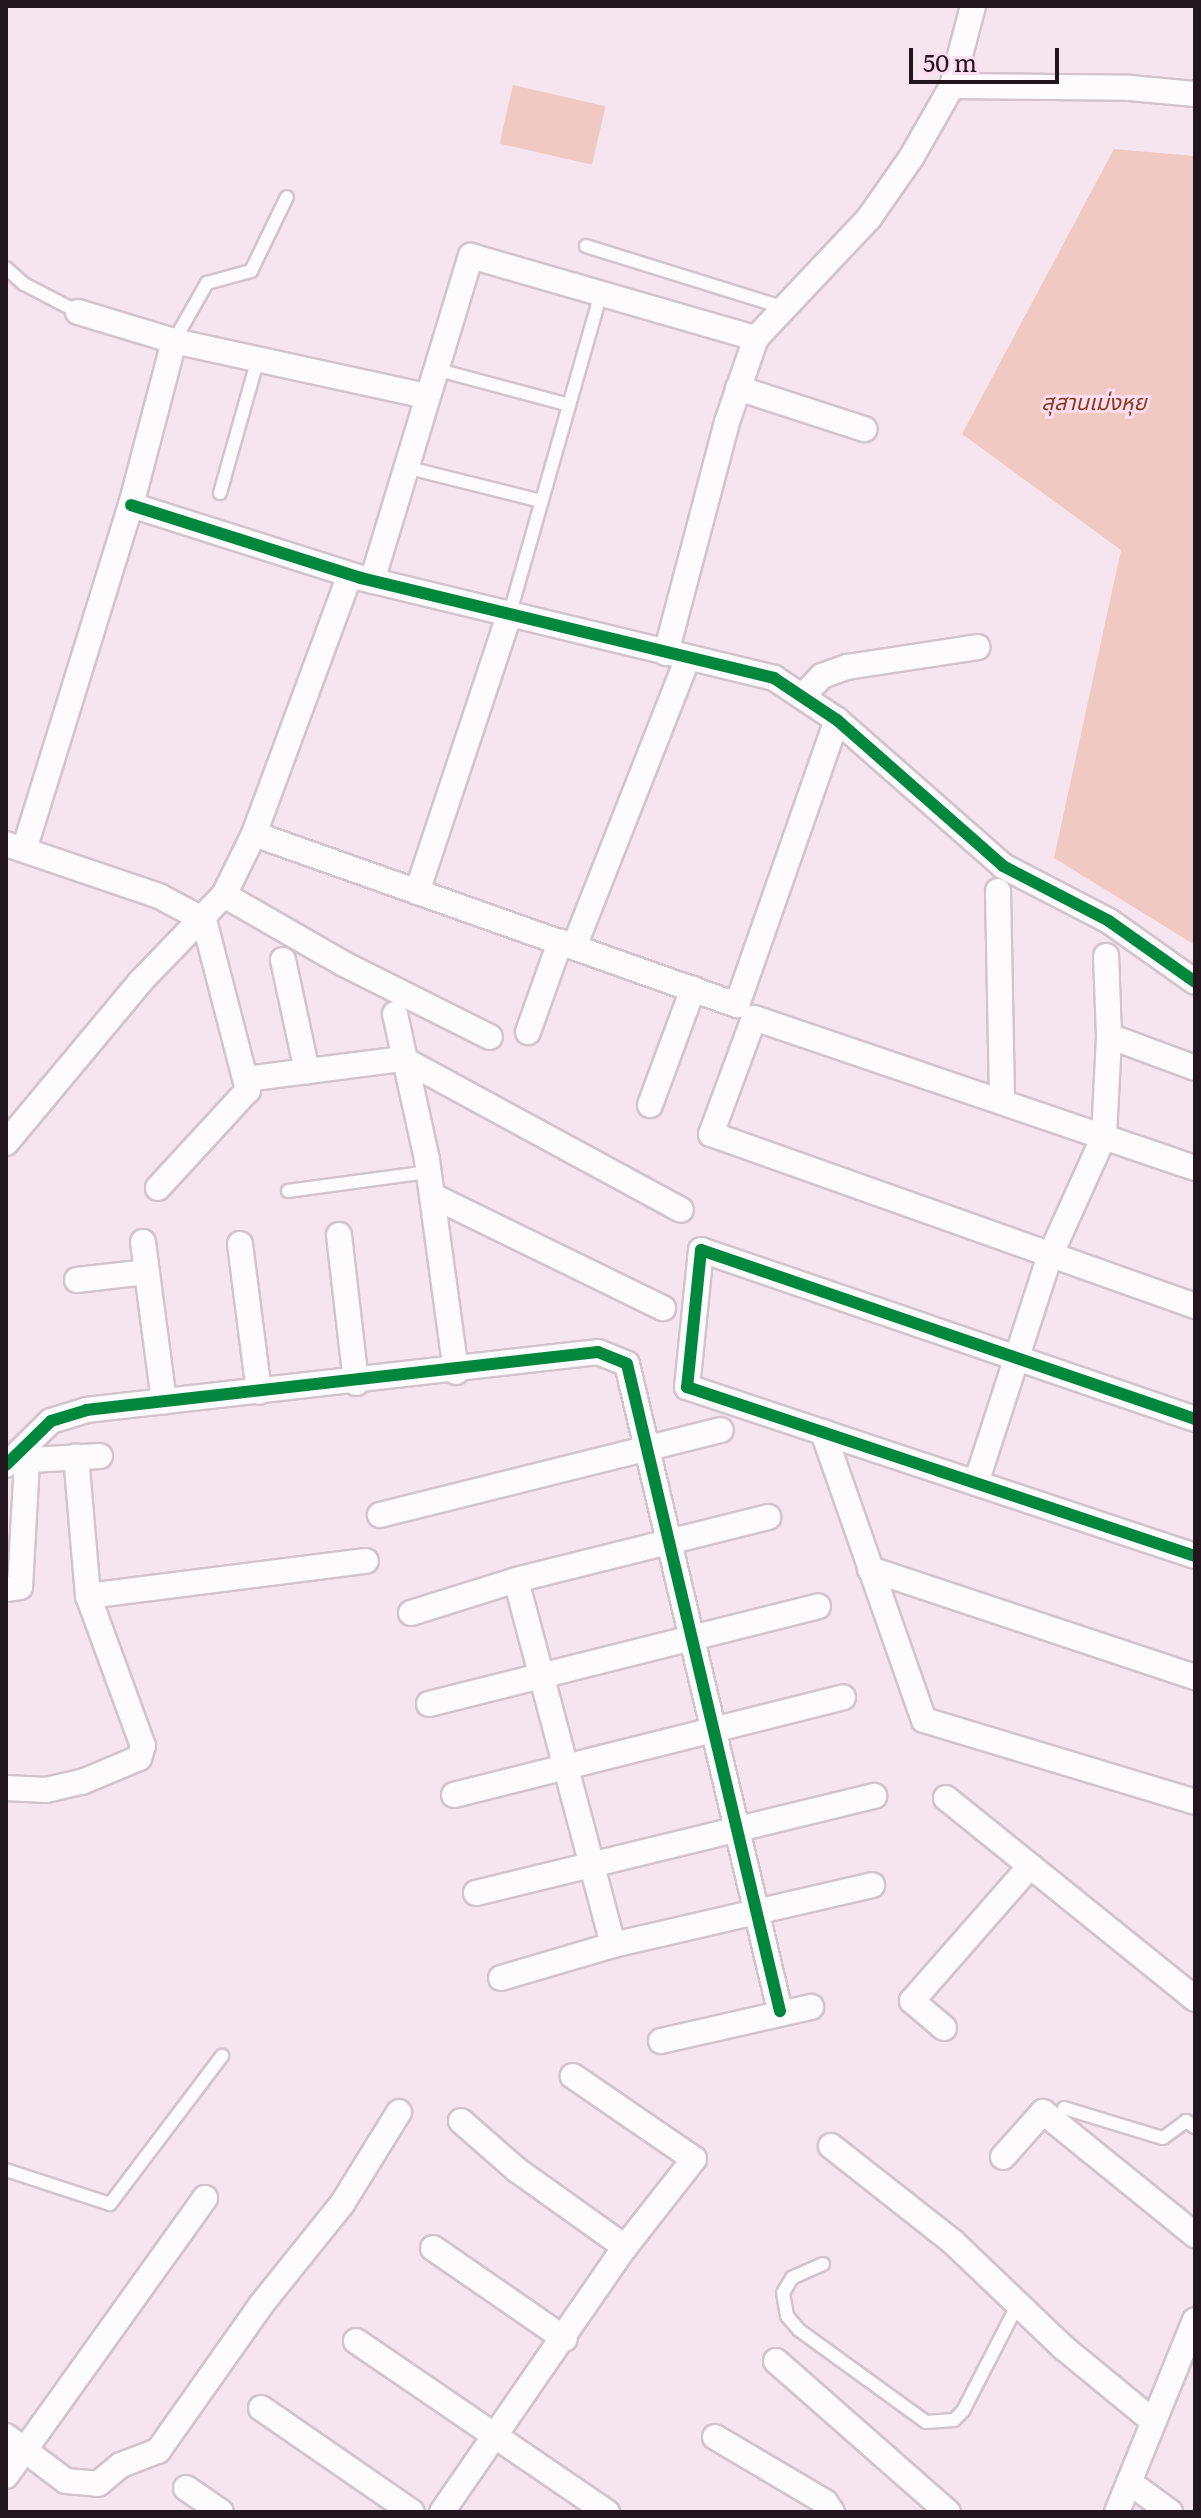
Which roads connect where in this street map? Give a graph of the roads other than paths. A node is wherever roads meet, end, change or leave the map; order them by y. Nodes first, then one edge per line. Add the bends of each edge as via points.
1 (973, 6) edge
2 (952, 86) junction
3 (1195, 94) edge
4 (287, 197) dead end
5 (586, 246) dead end
6 (6, 268) edge
7 (601, 294) junction
8 (782, 307) junction
9 (78, 312) joint
10 (756, 338) junction
11 (174, 341) junction
12 (258, 359) junction
13 (435, 369) junction
14 (738, 388) junction
15 (427, 396) junction
16 (569, 405) junction
17 (864, 429) dead end
18 (405, 467) junction
19 (220, 493) dead end
20 (541, 501) junction
21 (131, 505) junction
22 (361, 578) junction
23 (509, 616) junction
24 (977, 647) dead end
25 (677, 655) junction
26 (804, 695) junction
27 (837, 720) junction
28 (254, 834) junction
29 (15, 847) edge
30 (998, 891) dead end
31 (417, 892) junction
32 (224, 895) junction
33 (204, 920) junction
34 (567, 945) junction
35 (1106, 956) dead end
36 (283, 960) dead end
37 (1195, 982) edge
38 (693, 989) junction
39 (395, 1014) dead end
40 (528, 1032) dead end
41 (1109, 1036) junction
42 (490, 1037) dead end
43 (403, 1059) junction
44 (1195, 1068) edge
45 (307, 1071) junction
46 (246, 1079) junction
47 (1002, 1101) junction
48 (650, 1105) dead end
49 (1104, 1136) junction
50 (6, 1143) edge
51 (1195, 1168) edge
52 (431, 1184) junction
53 (158, 1188) dead end
54 (288, 1191) dead end
55 (681, 1210) dead end
56 (339, 1235) dead end
57 (143, 1242) dead end
58 (240, 1244) dead end
59 (1049, 1258) junction
60 (146, 1272) junction
61 (77, 1280) dead end
62 (1195, 1306) edge
63 (663, 1308) dead end
64 (1018, 1355) junction
65 (456, 1372) junction
66 (356, 1383) junction
67 (259, 1392) junction
68 (164, 1402) junction
69 (1195, 1419) edge
70 (721, 1430) dead end
71 (823, 1432) junction
72 (647, 1450) junction
73 (15, 1462) edge
74 (976, 1483) junction
75 (380, 1515) dead end
76 (768, 1517) dead end
77 (673, 1543) junction
78 (1195, 1556) edge
79 (366, 1561) dead end
80 (870, 1569) junction
81 (516, 1580) junction
82 (6, 1589) edge
83 (88, 1596) junction
84 (818, 1606) dead end
85 (411, 1613) dead end
86 (695, 1638) junction
87 (542, 1676) junction
88 (1195, 1677) edge
89 (843, 1697) dead end
90 (429, 1704) dead end
91 (716, 1731) junction
92 (567, 1767) junction
93 (6, 1788) edge
94 (454, 1795) dead end
95 (874, 1796) dead end
96 (946, 1798) dead end
97 (1195, 1802) edge
98 (738, 1828) junction
99 (591, 1863) junction
100 (1030, 1866) junction
101 (872, 1885) dead end
102 (476, 1893) dead end
103 (758, 1913) junction
104 (613, 1945) junction
105 (501, 1978) dead end
106 (1195, 1999) edge
107 (811, 2007) dead end
108 (780, 2011) junction
109 (944, 2028) dead end
110 (661, 2041) dead end
111 (222, 2056) dead end
112 (573, 2076) dead end
113 (1064, 2108) dead end
114 (399, 2112) dead end
115 (461, 2121) dead end
116 (1195, 2127) edge
117 (831, 2146) dead end
118 (1003, 2157) dead end
119 (6, 2170) edge
120 (205, 2198) dead end
121 (1195, 2235) edge
122 (625, 2247) junction
123 (433, 2248) dead end
124 (823, 2264) dead end
125 (1018, 2304) junction
126 (1195, 2320) edge
127 (565, 2339) junction
128 (356, 2341) dead end
129 (776, 2361) dead end
130 (261, 2408) dead end
131 (1153, 2421) junction
132 (495, 2436) junction
133 (715, 2437) dead end
134 (16, 2441) edge
135 (6, 2476) edge
136 (1129, 2482) junction
137 (186, 2488) dead end
138 (221, 2512) edge
139 (412, 2512) edge
140 (442, 2512) edge
141 (607, 2512) edge
142 (832, 2512) edge
143 (948, 2512) edge
144 (1117, 2512) edge
145 (1170, 2512) edge

1 - 2 street
2 - 3 street
2 - 8 street via 869,218
4 - 11 lane via 251,271 207,283
5 - 8 lane
6 - 9 lane via 24,284
7 - 10 street
7 - 13 street via 471,256
7 - 16 lane
8 - 10 street
9 - 11 street
10 - 14 street
11 - 12 street
11 - 21 street
12 - 15 street
12 - 19 lane
13 - 15 street
13 - 16 lane
14 - 17 street
14 - 25 street
15 - 18 street
16 - 20 lane
18 - 20 lane
18 - 22 street
20 - 23 lane
21 - 22 street
21 - 29 street
22 - 23 street
22 - 28 street
23 - 25 street
23 - 31 street
24 - 26 street via 831,671
25 - 26 street via 774,678
25 - 34 street
26 - 27 street
27 - 37 street via 1003,866 1109,921
27 - 38 street via 737,1005
28 - 31 street
28 - 32 street
29 - 33 street via 159,896
30 - 47 street
31 - 34 street
32 - 33 street
32 - 42 street via 344,964
33 - 46 street
33 - 50 street via 140,982
34 - 38 street
34 - 40 street
35 - 41 street
36 - 45 street
38 - 48 street
39 - 43 street
41 - 44 street
41 - 49 street
43 - 45 street
43 - 52 street
43 - 55 street
45 - 46 street
46 - 53 street via 248,1090
47 - 49 street
47 - 59 street via 754,1018 711,1134
49 - 51 street
49 - 59 street
52 - 54 lane
52 - 63 street
52 - 65 street
56 - 66 street
57 - 60 street
58 - 67 street
59 - 62 street
59 - 64 street
60 - 61 street
60 - 68 street
64 - 69 street
64 - 71 street via 701,1250 687,1387
64 - 74 street
65 - 66 street
65 - 72 street via 598,1352 627,1364
66 - 67 street
67 - 68 street
68 - 73 street via 51,1421
70 - 72 street
71 - 74 street
71 - 80 street
72 - 75 street
72 - 77 street
73 - 82 street via 20,1587
73 - 83 street via 88,1456
74 - 78 street
76 - 77 street
77 - 81 street
77 - 86 street
79 - 83 street
80 - 88 street
80 - 97 street via 924,1720
81 - 85 street
81 - 87 street
83 - 93 street via 143,1746 139,1758 82,1782 46,1790
84 - 86 street
86 - 87 street
86 - 91 street
87 - 90 street
87 - 92 street
89 - 91 street
91 - 92 street
91 - 98 street
92 - 94 street
92 - 99 street
95 - 98 street
96 - 100 street
98 - 99 street
98 - 103 street
99 - 102 street
99 - 104 street
100 - 106 street
100 - 109 street via 912,2001
101 - 103 street
103 - 104 street
103 - 108 street
104 - 105 street
107 - 108 street
108 - 110 street
111 - 119 lane via 110,2204
112 - 122 street via 694,2159
113 - 116 lane via 1163,2138 1186,2121
114 - 134 street via 342,2204 261,2305 158,2451 121,2465 98,2484 66,2481
115 - 122 street via 517,2170
117 - 125 street via 953,2242
118 - 121 street via 1043,2112
120 - 134 street
122 - 127 street
123 - 127 street
124 - 125 lane via 792,2278 783,2293 787,2316 835,2358 926,2422 954,2420 963,2411
125 - 131 street
126 - 131 street
127 - 132 street
128 - 132 street
129 - 143 street
130 - 139 street
131 - 136 street
132 - 140 street
132 - 141 street
133 - 142 street via 825,2502
134 - 135 street
136 - 144 street
136 - 145 street
137 - 138 street

